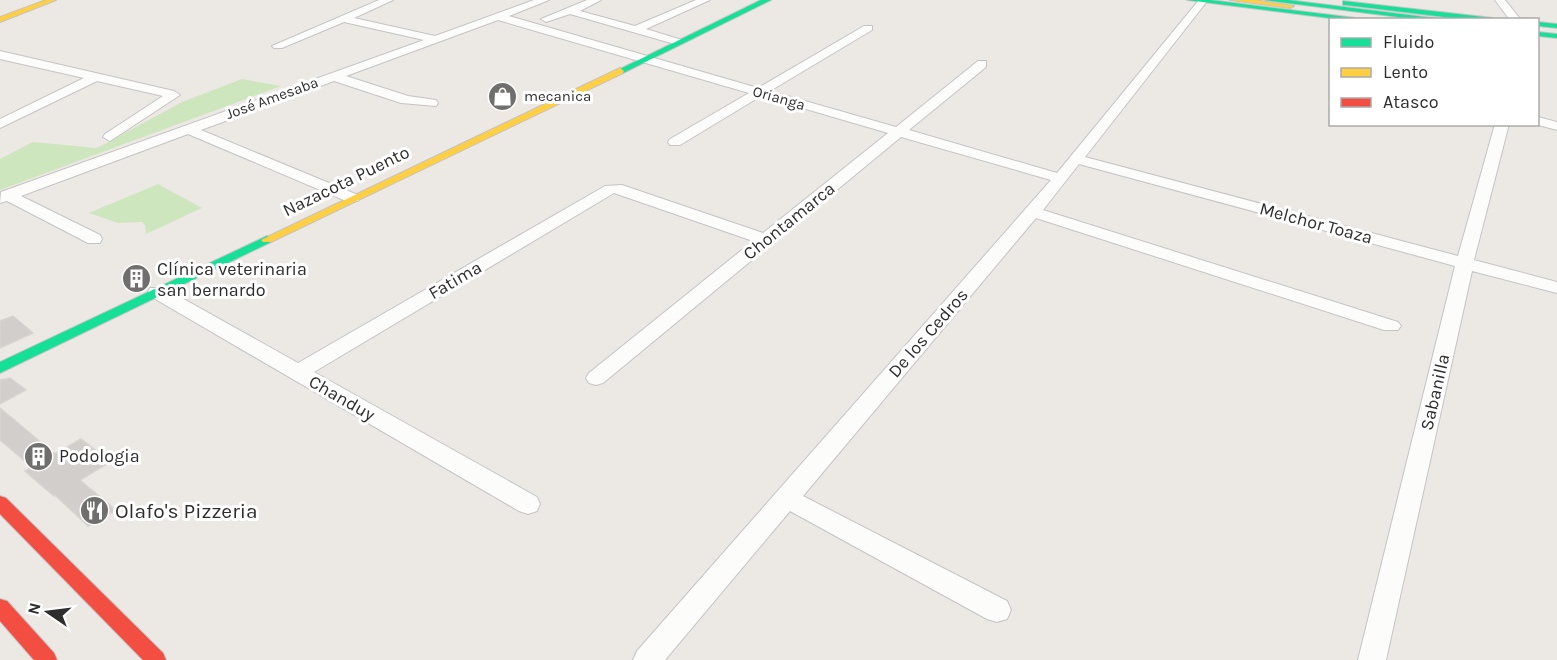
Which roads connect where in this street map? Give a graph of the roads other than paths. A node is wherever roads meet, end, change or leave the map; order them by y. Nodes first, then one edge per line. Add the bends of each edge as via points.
1 (52, 0) edge
2 (388, 0) edge
3 (544, 0) edge
4 (596, 0) edge
5 (705, 0) edge
6 (755, 0) edge
7 (767, 0) edge
8 (778, 0) edge
9 (1234, 0) edge
10 (1269, 0) edge
11 (1315, 0) edge
12 (1500, 0) edge
13 (1197, 1) edge
14 (570, 11) junction
15 (0, 12) edge
16 (15, 15) junction
17 (499, 17) junction
18 (1351, 18) edge
19 (1392, 18) edge
20 (1428, 18) edge
21 (1476, 18) edge
22 (1514, 18) edge
23 (344, 19) junction
24 (546, 19) dead end
25 (0, 20) edge
26 (1539, 24) edge
27 (1557, 26) edge
28 (708, 28) junction
29 (868, 28) dead end
30 (636, 30) junction
31 (1539, 34) edge
32 (1557, 36) edge
33 (435, 39) junction
34 (678, 42) junction
35 (278, 46) dead end
36 (0, 55) edge
37 (20, 59) junction
38 (642, 60) junction
39 (982, 64) dead end
40 (0, 68) edge
41 (333, 76) junction
42 (96, 77) junction
43 (761, 92) junction
44 (431, 103) dead end
45 (1539, 121) edge
46 (0, 124) edge
47 (1501, 126) edge
48 (1557, 126) edge
49 (187, 129) junction
50 (899, 132) junction
51 (110, 137) dead end
52 (675, 142) dead end
53 (1076, 159) junction
54 (1059, 178) junction
55 (4, 196) edge
56 (352, 198) junction
57 (1033, 212) junction
58 (94, 239) dead end
59 (766, 240) junction
60 (1465, 262) junction
61 (1557, 288) edge
62 (158, 292) junction
63 (1391, 326) dead end
64 (0, 368) edge
65 (297, 373) junction
66 (596, 378) dead end
67 (786, 498) junction
68 (0, 503) edge
69 (528, 504) dead end
70 (0, 607) edge
71 (997, 610) dead end
72 (47, 660) edge
73 (156, 660) edge
74 (647, 660) edge
75 (1372, 660) edge

1 - 16 main road
2 - 23 street
3 - 17 street, José Amesaba
4 - 14 street
5 - 30 street
6 - 28 main road via 718,18
7 - 28 main road, Nazacota Puento
8 - 28 main road, Nazacota Puento
9 - 19 main road
10 - 20 main road
11 - 21 main road
12 - 22 street
13 - 18 main road
13 - 53 street, De los Cedros
14 - 24 street
14 - 30 street
15 - 16 street
16 - 25 main road
17 - 33 street, José Amesaba
17 - 38 street, Orianga
23 - 33 street
23 - 35 street
26 - 27 main road
28 - 34 main road, Nazacota Puento
29 - 43 street
30 - 34 street
31 - 32 main road
33 - 41 street, José Amesaba
34 - 38 main road, Nazacota Puento
36 - 37 street
37 - 40 street
37 - 42 street
38 - 43 street, Orianga
38 - 56 main road, Nazacota Puento
39 - 50 street, Chontamarca
41 - 44 street via 406,100
41 - 49 street, José Amesaba
42 - 46 street
42 - 51 street via 174,96
43 - 50 street, Orianga
43 - 52 street
45 - 48 street
47 - 60 street, Sabanilla
49 - 55 street, José Amesaba
49 - 56 street
50 - 54 street, Orianga
50 - 59 street, Chontamarca
53 - 54 street, De los Cedros
53 - 60 street, Melchor Toaza
54 - 57 street, De los Cedros
55 - 58 street
56 - 62 main road, Nazacota Puento
57 - 63 street
57 - 67 street, De los Cedros
59 - 65 street, Fatima via 614,188
59 - 66 street, Chontamarca
60 - 61 street, Melchor Toaza
60 - 75 street, Sabanilla
62 - 64 main road, Nazacota Puento
62 - 65 street, Chanduy
65 - 69 street, Chanduy
67 - 71 street
67 - 74 street, De los Cedros
68 - 73 main road
70 - 72 main road

